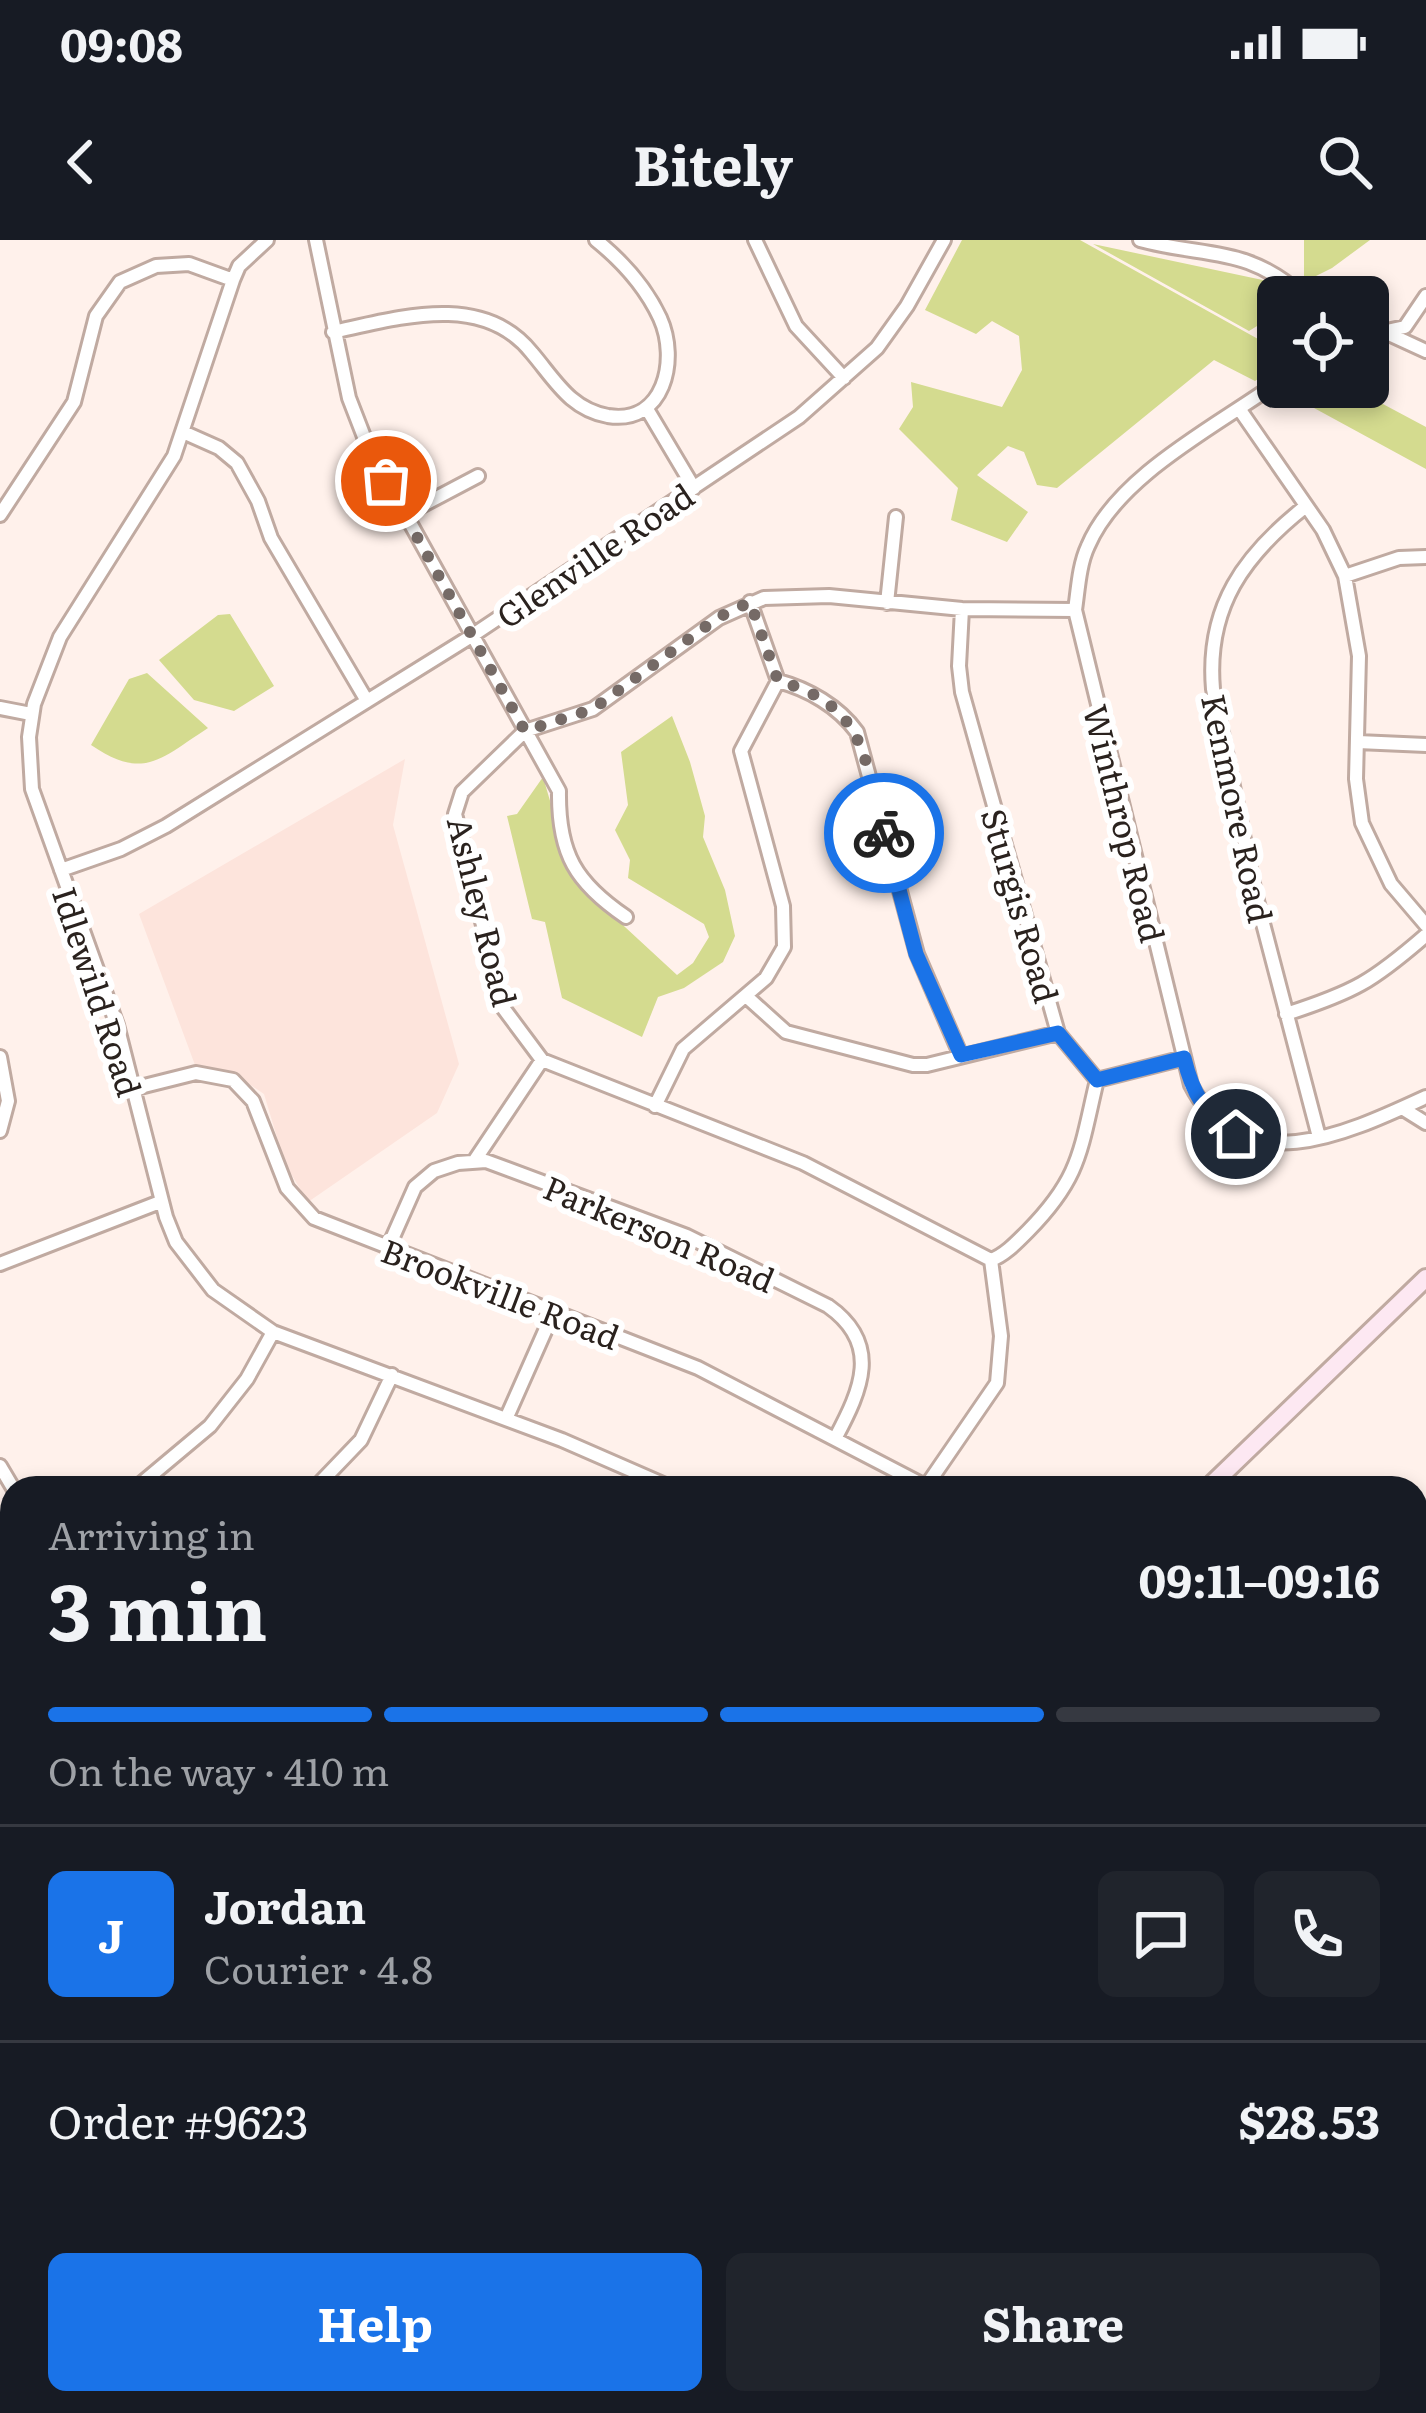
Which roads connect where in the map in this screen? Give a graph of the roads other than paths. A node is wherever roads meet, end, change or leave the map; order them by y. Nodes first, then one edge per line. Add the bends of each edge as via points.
1 (267, 240) edge
2 (316, 240) edge
3 (596, 240) edge
4 (755, 240) edge
5 (944, 240) edge
6 (1140, 240) edge
7 (1277, 276) edge
8 (233, 280) junction
9 (1426, 296) edge
10 (333, 332) junction
11 (1389, 333) edge
12 (1389, 335) edge
13 (1426, 351) edge
14 (844, 379) junction
15 (1257, 397) edge
16 (646, 410) junction
17 (1240, 410) junction
18 (183, 432) junction
19 (478, 476) dead end
20 (694, 488) junction
21 (1306, 506) junction
22 (0, 515) edge
23 (404, 515) junction
24 (896, 517) dead end
25 (1426, 557) edge
26 (1345, 576) junction
27 (750, 602) junction
28 (886, 603) junction
29 (962, 609) junction
30 (1075, 610) junction
31 (470, 637) junction
32 (778, 681) junction
33 (367, 701) junction
34 (0, 708) edge
35 (32, 714) junction
36 (525, 731) junction
37 (1358, 742) junction
38 (1426, 745) edge
39 (61, 871) junction
40 (626, 917) dead end
41 (1426, 925) edge
42 (1426, 935) edge
43 (746, 996) junction
44 (1286, 1014) junction
45 (1058, 1033) junction
46 (961, 1055) junction
47 (0, 1057) edge
48 (1184, 1058) junction
49 (542, 1060) junction
50 (1097, 1080) junction
51 (132, 1089) junction
52 (1426, 1097) edge
53 (655, 1106) junction
54 (1402, 1108) junction
55 (1426, 1123) edge
56 (0, 1130) edge
57 (1319, 1137) junction
58 (475, 1160) junction
59 (160, 1202) junction
60 (388, 1248) junction
61 (991, 1260) junction
62 (0, 1264) edge
63 (1426, 1278) edge
64 (553, 1313) junction
65 (273, 1332) junction
66 (392, 1375) junction
67 (506, 1419) junction
68 (836, 1437) junction
69 (150, 1476) edge
70 (326, 1476) edge
71 (648, 1476) edge
72 (908, 1476) edge
73 (935, 1476) edge
74 (1220, 1476) edge

1 - 8 street, Idlewild Road
2 - 10 street
3 - 16 street via 633,275 666,336 664,380
4 - 14 street via 796,326
5 - 14 street, Glenville Road via 907,307
6 - 7 street via 1216,251
8 - 18 street, Idlewild Road
8 - 22 street via 189,264 120,281 96,316 74,402
9 - 11 street via 1405,327
10 - 16 street via 419,314 466,314 528,347 584,410 611,417
10 - 23 street via 362,430
12 - 13 street
14 - 20 street, Glenville Road
15 - 17 street, Winthrop Road
16 - 20 street
17 - 21 street
17 - 30 street, Winthrop Road via 1116,502 1089,542
18 - 33 street via 237,463 271,538
18 - 35 street, Idlewild Road via 60,637
19 - 23 street
20 - 31 street, Glenville Road
21 - 26 street
21 - 44 street, Kenmore Road via 1250,558 1229,591 1210,656
23 - 31 street
24 - 28 street
25 - 26 street
26 - 37 street via 1359,656
27 - 28 street, Ashley Road via 791,595
27 - 32 street
27 - 36 street, Ashley Road via 593,709
28 - 29 street, Ashley Road
29 - 30 street, Ashley Road
29 - 45 street, Sturgis Road via 962,692
30 - 48 street, Winthrop Road
31 - 33 street, Glenville Road
31 - 36 street
32 - 43 street via 741,751 783,907 784,947
32 - 46 street via 836,709 856,732 916,954
33 - 39 street, Glenville Road via 166,826
34 - 35 street
35 - 39 street, Idlewild Road via 32,789
36 - 40 street via 559,790 572,868
36 - 49 street, Ashley Road via 462,792 455,814 504,1010
37 - 38 street
37 - 41 street via 1361,824 1391,884
39 - 51 street, Idlewild Road
42 - 44 street via 1368,983
43 - 46 street via 786,1033 813,1042 914,1065
43 - 53 street via 683,1049
44 - 57 street, Kenmore Road
45 - 46 street
45 - 50 street, Sturgis Road
47 - 56 street via 8,1101
48 - 50 street
48 - 57 street, Winthrop Road via 1200,1102 1222,1126 1281,1145
49 - 53 street
49 - 58 street
50 - 61 street via 1075,1172 1059,1199
51 - 59 street, Idlewild Road
51 - 60 street, Brookville Road via 196,1073 233,1080 253,1101 278,1171 305,1210
52 - 54 street, Winthrop Road
53 - 61 street via 803,1163
54 - 55 street
54 - 57 street, Winthrop Road
58 - 60 street via 434,1171 415,1187
58 - 68 street, Parkerson Road via 687,1236 838,1313 855,1335 862,1369
59 - 62 street
59 - 65 street, Idlewild Road via 176,1242 213,1290
60 - 64 street, Brookville Road
61 - 73 street via 1001,1336 997,1382
63 - 74 main road
64 - 67 street
64 - 68 street, Brookville Road via 698,1368
65 - 66 street, Idlewild Road
65 - 69 street via 210,1426
66 - 67 street, Idlewild Road
66 - 70 street via 361,1440
67 - 71 street, Idlewild Road
68 - 72 street, Brookville Road

